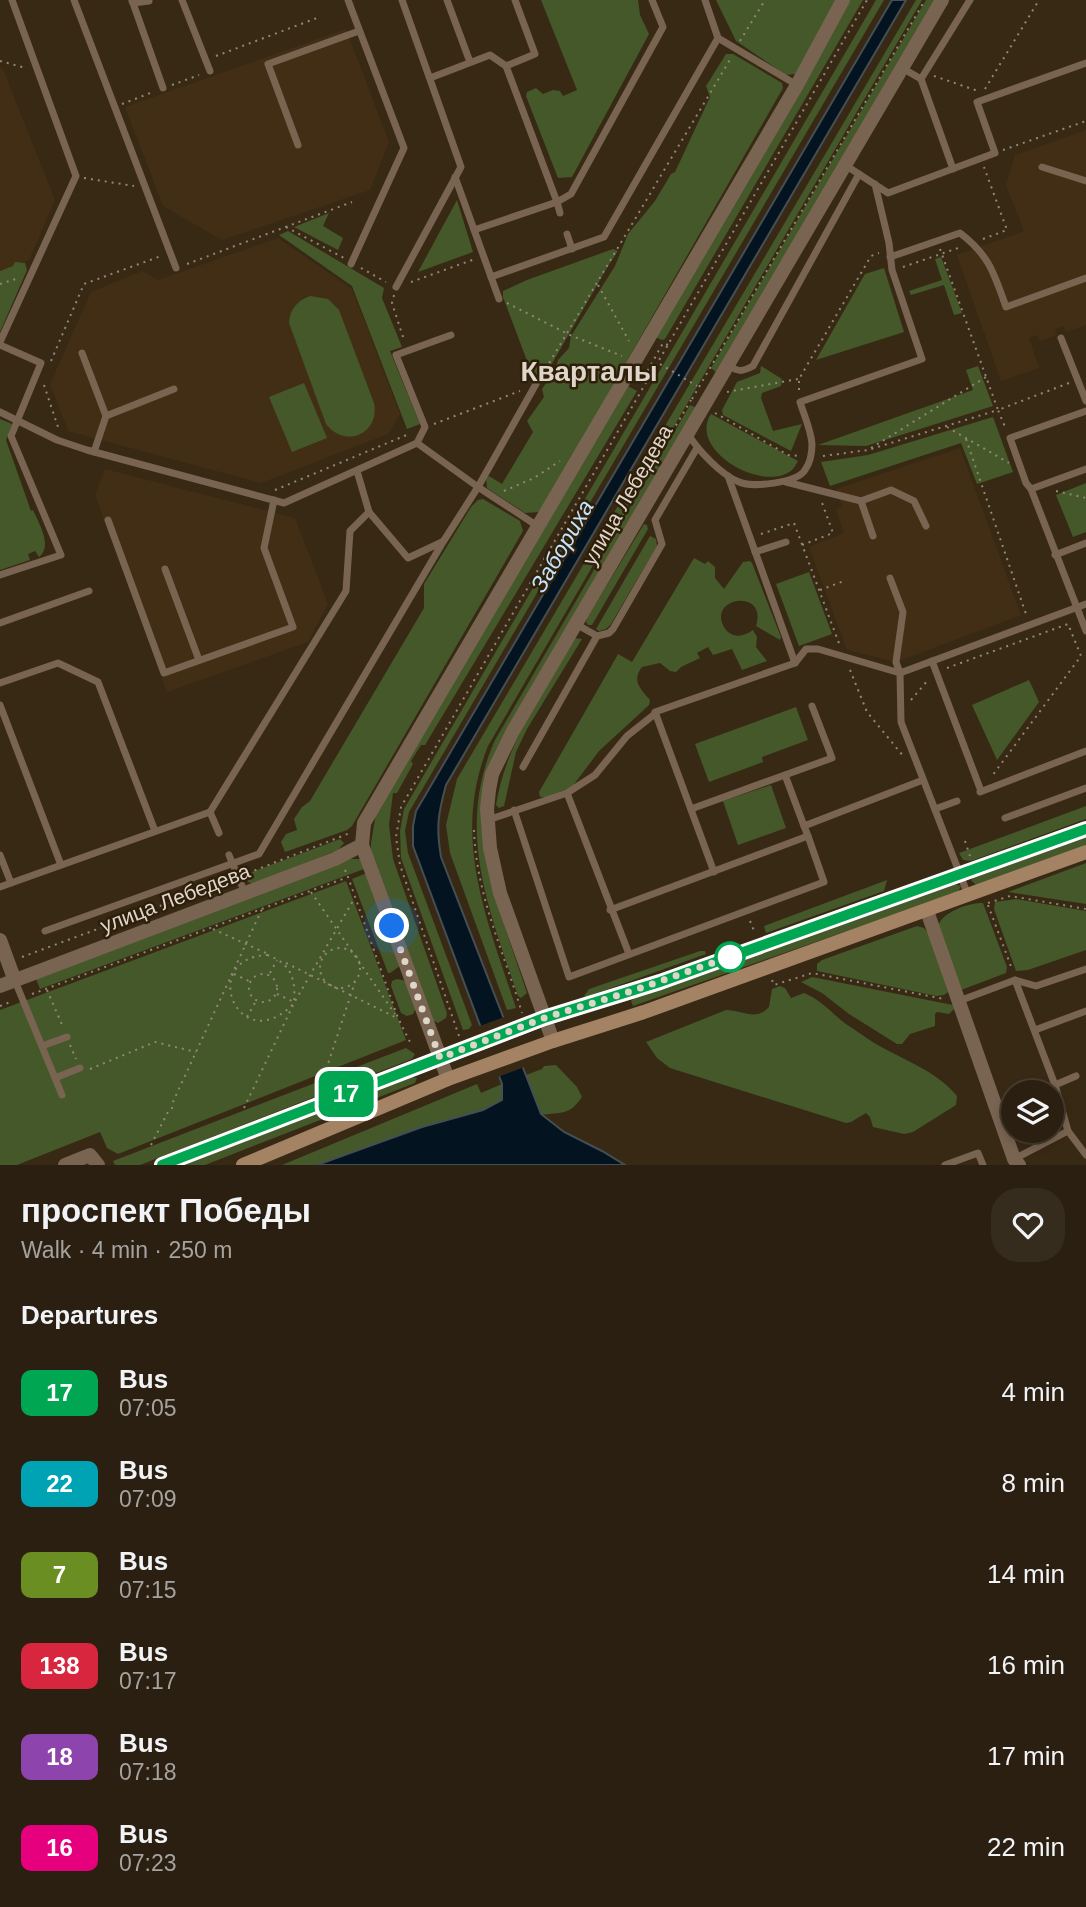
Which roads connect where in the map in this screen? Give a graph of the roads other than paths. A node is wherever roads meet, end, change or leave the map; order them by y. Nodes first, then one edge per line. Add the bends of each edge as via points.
1 (12, 0) edge
2 (74, 0) edge
3 (183, 0) edge
4 (348, 0) edge
5 (402, 0) edge
6 (447, 0) edge
7 (515, 0) edge
8 (652, 0) edge
9 (705, 0) edge
10 (843, 0) edge
11 (942, 0) edge
12 (970, 0) edge
13 (149, 1) edge
14 (133, 2) edge
15 (359, 31) junction
16 (718, 38) junction
17 (471, 62) junction
18 (1086, 63) edge
19 (506, 66) junction
20 (902, 68) junction
21 (209, 71) dead end
22 (923, 76) junction
23 (430, 78) junction
24 (797, 85) junction
25 (163, 88) dead end
26 (298, 145) dead end
27 (845, 165) junction
28 (1042, 167) dead end
29 (953, 169) junction
30 (859, 174) junction
31 (456, 177) junction
32 (1086, 181) edge
33 (875, 184) junction
34 (557, 202) junction
35 (560, 213) dead end
36 (474, 230) junction
37 (806, 232) junction
38 (567, 234) dead end
39 (822, 242) junction
40 (572, 249) junction
41 (890, 257) junction
42 (352, 264) road end
43 (176, 268) road end
44 (491, 276) junction
45 (1086, 278) edge
46 (397, 287) road end
47 (499, 299) road end
48 (451, 335) dead end
49 (1061, 338) dead end
50 (0, 344) edge
51 (82, 352) dead end
52 (728, 365) junction
53 (536, 384) road end
54 (174, 389) dead end
55 (1086, 401) edge
56 (1086, 411) edge
57 (0, 412) edge
58 (106, 416) junction
59 (18, 421) junction
60 (688, 433) junction
61 (417, 443) junction
62 (697, 448) junction
63 (94, 452) junction
64 (1086, 469) edge
65 (357, 471) junction
66 (728, 475) junction
67 (782, 481) junction
68 (478, 487) junction
69 (1035, 488) junction
70 (274, 500) junction
71 (861, 501) junction
72 (369, 512) junction
73 (108, 520) dead end
74 (926, 526) dead end
75 (539, 527) junction
76 (873, 536) dead end
77 (443, 542) junction
78 (786, 542) dead end
79 (1086, 543) edge
80 (755, 552) junction
81 (1055, 555) junction
82 (165, 569) dead end
83 (0, 575) edge
84 (890, 578) dead end
85 (89, 591) dead end
86 (1086, 604) edge
87 (1076, 608) junction
88 (0, 623) edge
89 (576, 624) junction
90 (1086, 631) edge
91 (597, 636) junction
92 (199, 660) junction
93 (932, 661) junction
94 (795, 663) junction
95 (900, 673) junction
96 (0, 683) edge
97 (0, 705) edge
98 (812, 706) dead end
99 (656, 713) junction
100 (1086, 751) edge
101 (523, 767) dead end
102 (785, 775) junction
103 (923, 780) junction
104 (1086, 788) edge
105 (567, 793) junction
106 (957, 801) dead end
107 (691, 808) junction
108 (935, 809) junction
109 (514, 810) junction
110 (210, 811) junction
111 (1005, 818) dead end
112 (487, 820) junction
113 (804, 826) junction
114 (1086, 829) edge
115 (155, 831) junction
116 (219, 832) dead end
117 (808, 836) junction
118 (362, 845) junction
119 (1086, 852) edge
120 (0, 855) edge
121 (229, 855) dead end
122 (232, 864) junction
123 (61, 865) junction
124 (714, 872) junction
125 (961, 875) junction
126 (11, 883) junction
127 (0, 887) edge
128 (245, 893) junction
129 (968, 895) junction
130 (610, 910) junction
131 (928, 911) junction
132 (45, 931) dead end
133 (0, 940) edge
134 (628, 954) junction
135 (1086, 969) edge
136 (1015, 980) junction
137 (15, 981) junction
138 (0, 986) edge
139 (621, 995) junction
140 (958, 1002) junction
141 (1086, 1011) edge
142 (544, 1018) junction
143 (628, 1018) junction
144 (1035, 1030) junction
145 (67, 1037) road end
146 (553, 1041) junction
147 (42, 1046) junction
148 (440, 1058) junction
149 (80, 1068) road end
150 (1076, 1076) dead end
151 (55, 1079) junction
152 (448, 1079) junction
153 (1053, 1080) edge
154 (1064, 1081) edge
155 (62, 1095) dead end
156 (1064, 1117) edge
157 (1068, 1131) junction
158 (1086, 1155) edge
159 (1017, 1162) edge
160 (65, 1165) edge
161 (98, 1165) edge
162 (162, 1165) edge
163 (243, 1165) edge
164 (945, 1165) edge
165 (983, 1165) edge

1 - 50 lane via 76,176
2 - 43 lane
3 - 21 lane
4 - 15 lane
5 - 23 lane
6 - 17 lane
7 - 19 lane via 535,54
8 - 34 lane via 663,27 572,194
9 - 16 lane
10 - 24 street
11 - 20 street, улица Лебедева
12 - 22 lane
13 - 14 lane
14 - 25 lane
15 - 26 lane via 268,64
15 - 42 lane via 404,148
16 - 24 lane
16 - 40 lane via 604,237
17 - 19 lane via 490,55
17 - 23 lane
18 - 29 lane via 977,102 995,153
19 - 34 lane
20 - 22 lane
20 - 27 street, улица Лебедева
22 - 29 lane
23 - 31 lane via 461,167
24 - 75 street
27 - 30 lane
27 - 37 street, улица Лебедева
28 - 32 lane
29 - 33 lane via 888,193
30 - 33 lane
30 - 39 lane
31 - 36 lane
31 - 46 lane
33 - 41 lane
34 - 35 lane
34 - 36 lane
36 - 44 lane
37 - 39 lane
37 - 52 street, улица Лебедева
38 - 40 lane
39 - 52 lane via 753,366 737,371
40 - 44 lane
41 - 45 lane via 960,233 979,247 1006,307
41 - 67 lane via 922,359 800,402 812,442 811,457 805,471
44 - 47 lane
48 - 61 lane via 396,355 425,427
49 - 55 lane
50 - 59 lane via 41,363
51 - 58 lane
52 - 60 street, улица Лебедева via 698,402
53 - 68 lane
54 - 58 lane
56 - 69 lane via 1010,438 1021,469
57 - 59 lane
58 - 63 lane
59 - 63 lane
59 - 83 lane via 11,436 61,555
60 - 62 lane
60 - 89 street, улица Лебедева
61 - 65 lane
61 - 68 lane
62 - 66 lane
62 - 91 lane via 654,520 662,544 613,629
63 - 70 lane
64 - 69 lane
65 - 70 lane via 284,503
65 - 72 lane
66 - 67 lane via 740,483
66 - 80 lane
67 - 71 lane
68 - 75 lane
68 - 77 lane
69 - 81 lane
70 - 92 lane via 264,548 293,627
71 - 74 lane via 891,490 914,501
71 - 76 lane
72 - 77 lane via 408,558
72 - 110 lane via 350,531 346,591
73 - 92 lane via 164,673
75 - 118 street via 364,823
77 - 122 lane via 259,854
78 - 80 lane
79 - 81 lane
80 - 94 lane
81 - 87 lane
82 - 92 lane
84 - 95 lane via 903,612 896,662
85 - 88 lane
86 - 87 lane
87 - 90 lane
87 - 93 lane
89 - 91 lane
89 - 112 street, улица Лебедева via 500,755 492,774
91 - 101 lane
93 - 95 lane
93 - 100 lane via 981,792
94 - 95 lane via 806,649 818,649
94 - 99 lane
95 - 103 lane via 901,722
96 - 115 lane via 58,663 98,682
97 - 123 lane
98 - 102 lane via 832,758
99 - 105 lane via 627,736 595,775
99 - 107 lane
102 - 107 lane
102 - 113 lane
103 - 108 lane
103 - 113 lane
104 - 111 lane
105 - 109 lane
105 - 130 lane
106 - 108 lane
107 - 124 lane
108 - 125 lane
109 - 112 lane
109 - 134 lane via 569,977
110 - 115 lane
110 - 116 lane
112 - 142 street, улица Лебедева via 500,893
113 - 117 lane
114 - 125 main road
115 - 123 lane
117 - 124 lane
117 - 134 lane via 824,882
118 - 128 street, улица Лебедева
118 - 148 street
119 - 129 main road
120 - 126 lane
121 - 122 lane
122 - 128 lane
122 - 132 lane
123 - 126 lane
124 - 130 lane
125 - 129 lane
125 - 139 main road
126 - 127 lane
128 - 137 street, улица Лебедева
129 - 131 main road
130 - 134 lane
131 - 140 street
131 - 143 main road
133 - 137 street
135 - 136 lane via 1036,986
136 - 140 lane
136 - 144 lane
137 - 138 street, улица Лебедева
137 - 147 lane
139 - 142 main road
139 - 143 main road via 614,1004 617,1014
140 - 159 street
141 - 144 lane
142 - 146 street, улица Лебедева
142 - 148 main road via 525,1019 465,1041
143 - 146 main road
144 - 153 lane
145 - 147 lane
146 - 152 main road
147 - 151 lane
148 - 152 street
148 - 162 main road
149 - 151 lane
150 - 154 lane
151 - 155 lane
152 - 163 main road
156 - 157 lane
157 - 158 lane
157 - 159 lane
160 - 161 street via 90,1156
164 - 165 lane via 978,1153

